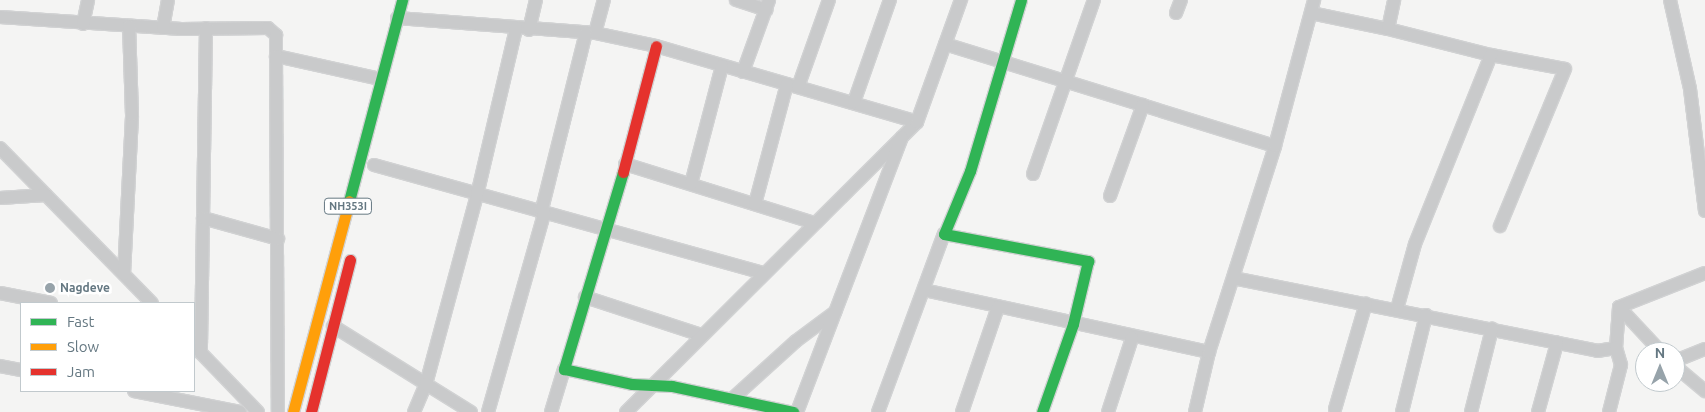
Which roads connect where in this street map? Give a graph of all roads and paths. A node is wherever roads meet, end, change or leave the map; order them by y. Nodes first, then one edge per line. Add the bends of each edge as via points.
1 (88, 0) edge
2 (168, 0) edge
3 (402, 0) edge
4 (536, 0) edge
5 (604, 0) edge
6 (736, 0) edge
7 (829, 0) edge
8 (890, 0) edge
9 (961, 0) edge
10 (1021, 0) edge
11 (1094, 0) edge
12 (1181, 0) edge
13 (1314, 0) edge
14 (1394, 0) edge
15 (1670, 0) edge
16 (768, 5) edge
17 (416, 7) dead end
18 (1176, 13) dead end
19 (1311, 13) junction
20 (0, 17) edge
21 (397, 18) junction
22 (83, 24) junction
23 (129, 26) junction
24 (411, 26) junction
25 (163, 28) junction
26 (206, 28) junction
27 (523, 29) junction
28 (1388, 29) junction
29 (590, 33) junction
30 (945, 44) junction
31 (656, 46) junction
32 (1491, 55) junction
33 (276, 56) junction
34 (1000, 62) junction
35 (722, 66) junction
36 (742, 72) junction
37 (381, 79) junction
38 (1065, 82) junction
39 (793, 86) junction
40 (854, 102) junction
41 (1143, 105) junction
42 (917, 122) junction
43 (903, 135) junction
44 (1275, 146) junction
45 (0, 148) edge
46 (378, 149) dead end
47 (625, 164) junction
48 (373, 170) joint
49 (1032, 174) dead end
50 (691, 184) junction
51 (46, 195) junction
52 (477, 195) junction
53 (1110, 196) dead end
54 (0, 198) edge
55 (755, 204) junction
56 (1705, 211) edge
57 (542, 214) junction
58 (203, 218) junction
59 (814, 223) junction
60 (1500, 226) dead end
61 (607, 232) junction
62 (944, 234) junction
63 (278, 238) junction
64 (352, 250) dead end
65 (763, 273) junction
66 (1705, 273) edge
67 (124, 274) junction
68 (1234, 278) junction
69 (924, 290) junction
70 (0, 293) edge
71 (585, 297) junction
72 (46, 302) edge
73 (151, 302) edge
74 (1366, 303) junction
75 (998, 307) junction
76 (1619, 307) junction
77 (1398, 309) junction
78 (836, 312) junction
79 (1426, 315) junction
80 (1073, 324) junction
81 (332, 326) junction
82 (1492, 329) junction
83 (701, 334) junction
84 (1132, 338) junction
85 (1652, 342) edge
86 (1557, 343) junction
87 (1616, 348) junction
88 (1705, 349) edge
89 (197, 350) edge
90 (1209, 352) junction
91 (1685, 357) edge
92 (0, 366) edge
93 (564, 369) junction
94 (20, 370) edge
95 (1685, 374) edge
96 (426, 384) junction
97 (649, 386) junction
98 (1705, 391) edge
99 (139, 392) edge
100 (732, 399) junction
101 (1335, 409) dead end
102 (240, 412) edge
103 (258, 412) edge
104 (278, 412) edge
105 (293, 412) edge
106 (311, 412) edge
107 (414, 412) edge
108 (471, 412) edge
109 (488, 412) edge
110 (551, 412) edge
111 (626, 412) edge
112 (793, 412) edge
113 (797, 412) edge
114 (878, 412) edge
115 (962, 412) edge
116 (1042, 412) edge
117 (1108, 412) edge
118 (1195, 412) edge
119 (1402, 412) edge
120 (1471, 412) edge
121 (1538, 412) edge
122 (1609, 412) edge

1 - 22 street
2 - 25 street
3 - 21 main road, NH353I
4 - 27 street
5 - 29 street
6 - 16 street
7 - 39 street
8 - 40 street
9 - 30 street
10 - 34 main road
11 - 38 street
12 - 18 street
13 - 19 street
14 - 28 street
15 - 56 street via 1690,89
16 - 36 street
17 - 24 main road
19 - 28 street
19 - 44 street
20 - 22 street
21 - 24 street
21 - 37 main road, NH353I
22 - 23 street
23 - 25 street
23 - 67 street via 132,115
24 - 27 street
25 - 26 street
26 - 33 street via 271,28 276,35
26 - 58 street
27 - 29 street
27 - 52 street
28 - 32 street
29 - 31 street
29 - 57 street
30 - 34 street
30 - 42 street
31 - 35 street
31 - 47 main road
32 - 60 street via 1566,69
32 - 77 street via 1416,244
33 - 37 street
33 - 63 street
34 - 38 street
34 - 62 main road via 970,171
35 - 36 street
35 - 50 street
36 - 39 street
37 - 105 main road, NH353I
38 - 41 street
38 - 49 street
39 - 40 street
39 - 55 street
40 - 42 street
41 - 44 street
41 - 53 street
42 - 43 street
43 - 59 street
43 - 78 street
44 - 68 street
45 - 51 street
46 - 48 main road
47 - 50 street
47 - 61 main road
48 - 52 street
50 - 55 street
51 - 54 street
51 - 67 street
52 - 57 street
52 - 96 street
55 - 59 street
57 - 61 street
57 - 109 street
58 - 63 street
58 - 89 street
59 - 65 street
61 - 65 street
61 - 71 main road
62 - 69 street
62 - 80 main road via 1088,261
63 - 104 street
64 - 81 main road
65 - 83 street
66 - 76 street
67 - 73 street
68 - 74 street
68 - 90 street
69 - 75 street
69 - 114 street
70 - 72 street
71 - 83 street
71 - 93 main road
74 - 77 street
74 - 101 street
75 - 80 street
75 - 115 street
76 - 85 street
76 - 87 street
77 - 79 street
78 - 100 street via 796,341
78 - 113 street
79 - 82 street
79 - 119 street
80 - 84 street
80 - 116 main road
81 - 96 street
81 - 106 main road
82 - 86 street
82 - 120 street
83 - 97 street
84 - 90 street
84 - 117 street
86 - 87 street via 1598,352
86 - 121 street
87 - 122 street via 1621,365
88 - 91 street
89 - 103 street
90 - 118 street
92 - 94 street
93 - 97 main road
93 - 110 street
95 - 98 street
96 - 107 street
96 - 108 street
97 - 100 main road via 672,386
97 - 111 street
99 - 102 street
100 - 112 main road

